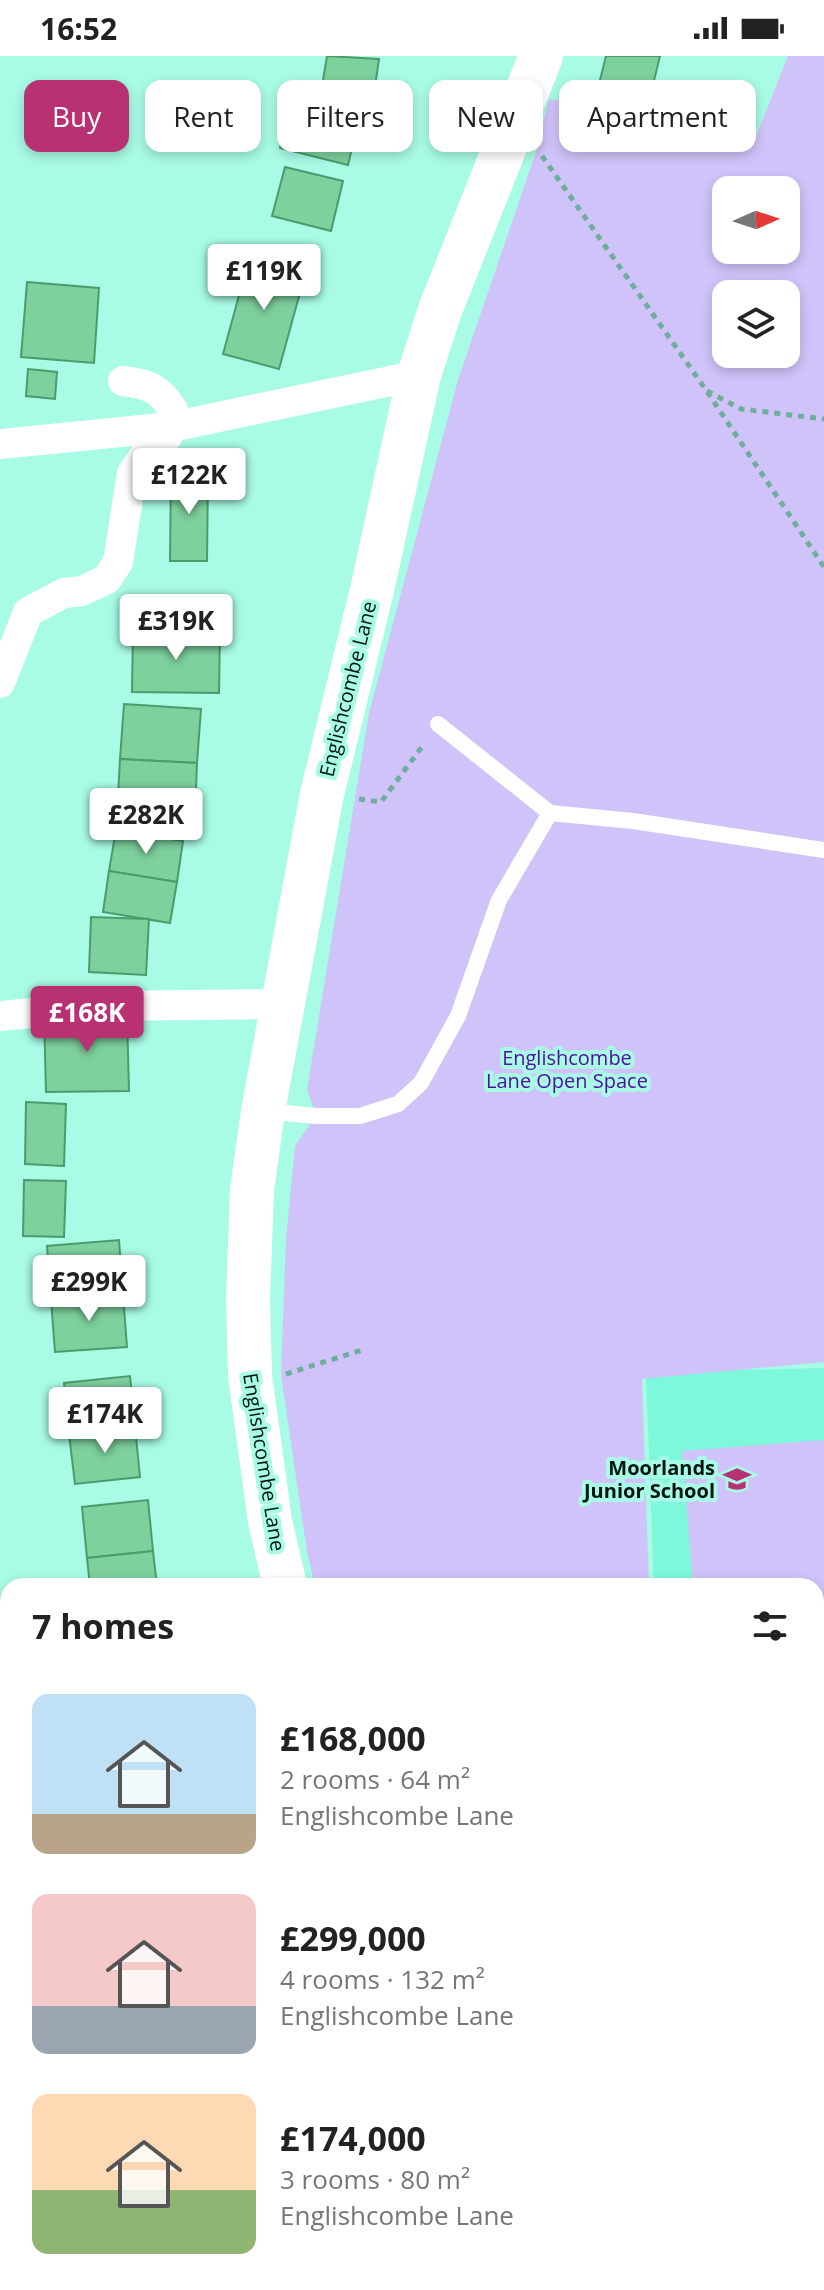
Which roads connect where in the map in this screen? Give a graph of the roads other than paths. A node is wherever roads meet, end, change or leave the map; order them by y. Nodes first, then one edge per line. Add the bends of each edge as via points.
1 (541, 56) edge
2 (419, 375) junction
3 (123, 381) dead end
4 (171, 427) junction
5 (0, 444) edge
6 (0, 683) edge
7 (438, 724) road end
8 (550, 813) junction
9 (824, 850) edge
10 (284, 1004) junction
11 (0, 1016) edge
12 (263, 1111) junction
13 (283, 1578) edge

1 - 2 street, Englishcombe Lane
2 - 4 street
2 - 10 street, Englishcombe Lane via 322,794
3 - 4 street via 162,393 173,410
4 - 5 street
4 - 6 street via 132,473 118,562 107,579 28,612
7 - 8 lane
8 - 9 lane
8 - 12 lane via 499,900 458,1016 421,1083 398,1104 360,1116
10 - 11 street via 103,1006
10 - 12 street, Englishcombe Lane
12 - 13 street, Englishcombe Lane via 252,1190 250,1376

